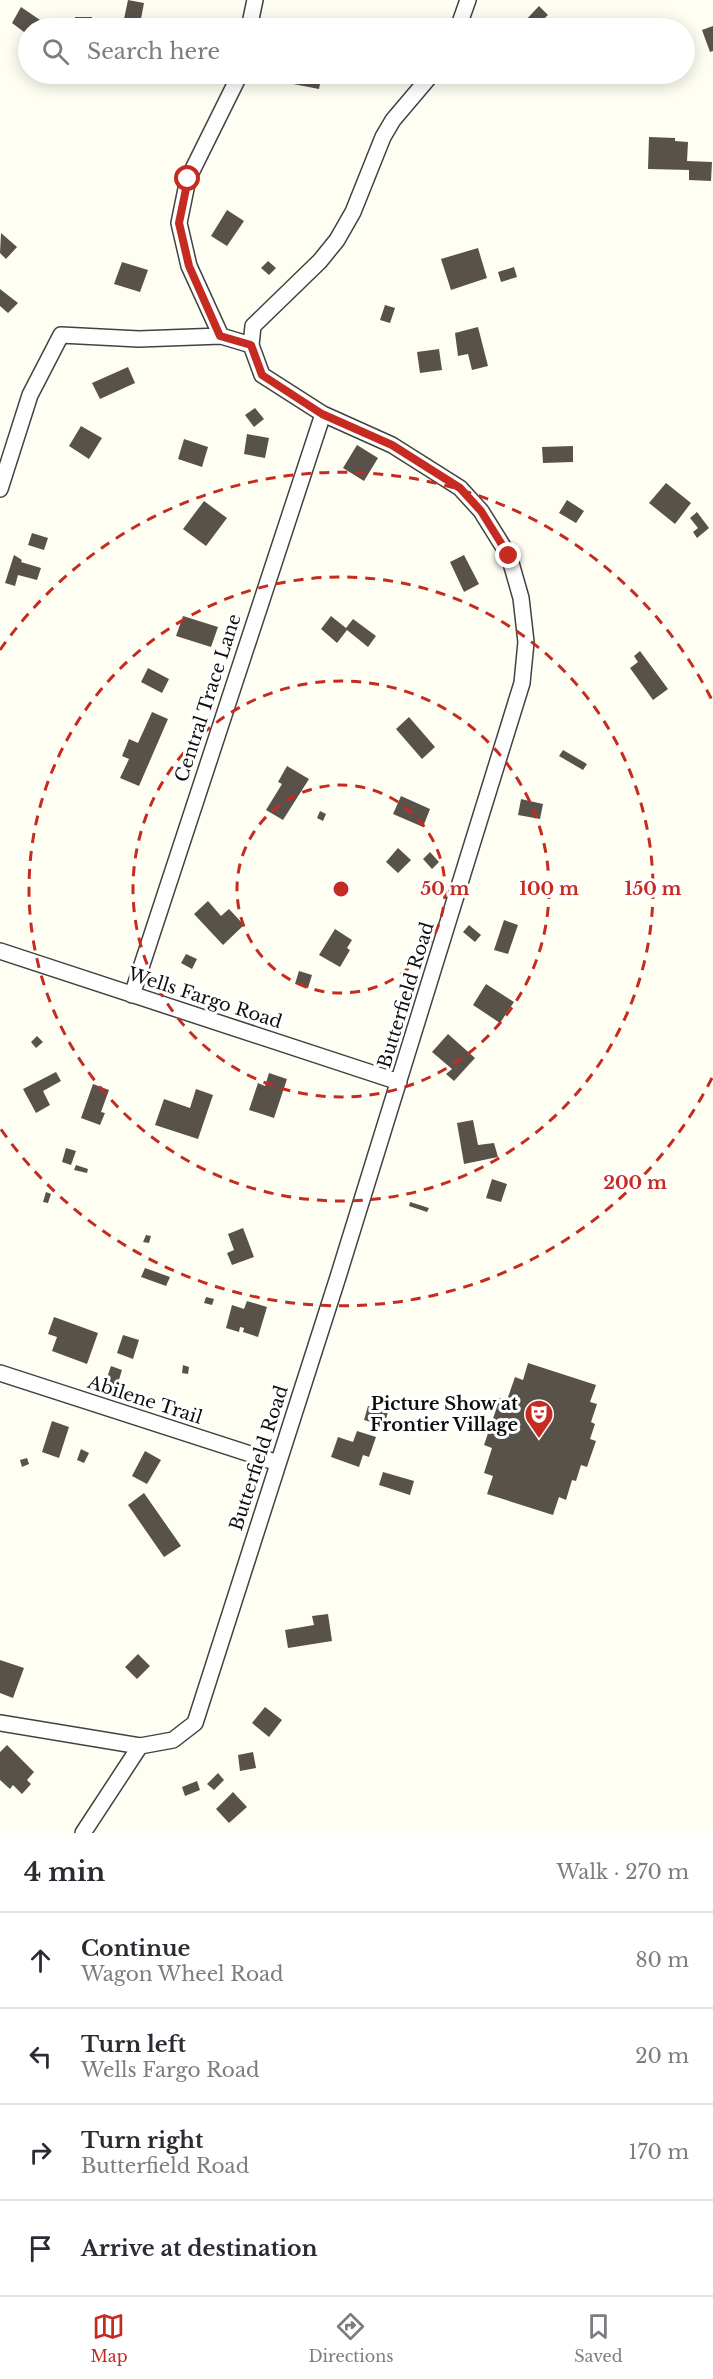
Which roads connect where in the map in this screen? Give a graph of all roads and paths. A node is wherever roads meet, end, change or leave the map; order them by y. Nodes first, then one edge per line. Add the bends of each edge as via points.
1 (255, 0) edge
2 (468, 0) edge
3 (251, 18) edge
4 (462, 18) edge
5 (235, 84) edge
6 (424, 84) edge
7 (220, 336) junction
8 (251, 345) junction
9 (322, 414) junction
10 (0, 489) edge
11 (0, 951) edge
12 (132, 995) junction
13 (399, 1082) junction
14 (0, 1373) edge
15 (278, 1463) junction
16 (0, 1723) edge
17 (140, 1746) junction
18 (83, 1833) edge

1 - 3 street
2 - 4 street
5 - 7 street via 188,179 179,223 189,266
6 - 8 street via 383,136 337,240 253,326
7 - 8 street
7 - 10 street via 139,339 61,335 30,395
8 - 9 street, Butterfield Road via 262,375
9 - 12 street, Central Trace Lane
9 - 13 street, Butterfield Road via 392,445 460,488 481,511 509,556 523,611 526,642 522,683
11 - 12 street, Wells Fargo Road
12 - 13 street, Wells Fargo Road
13 - 15 street, Butterfield Road
14 - 15 street, Abilene Trail
15 - 17 street, Butterfield Road via 195,1723 172,1740
16 - 17 street, Butterfield Road
17 - 18 street

